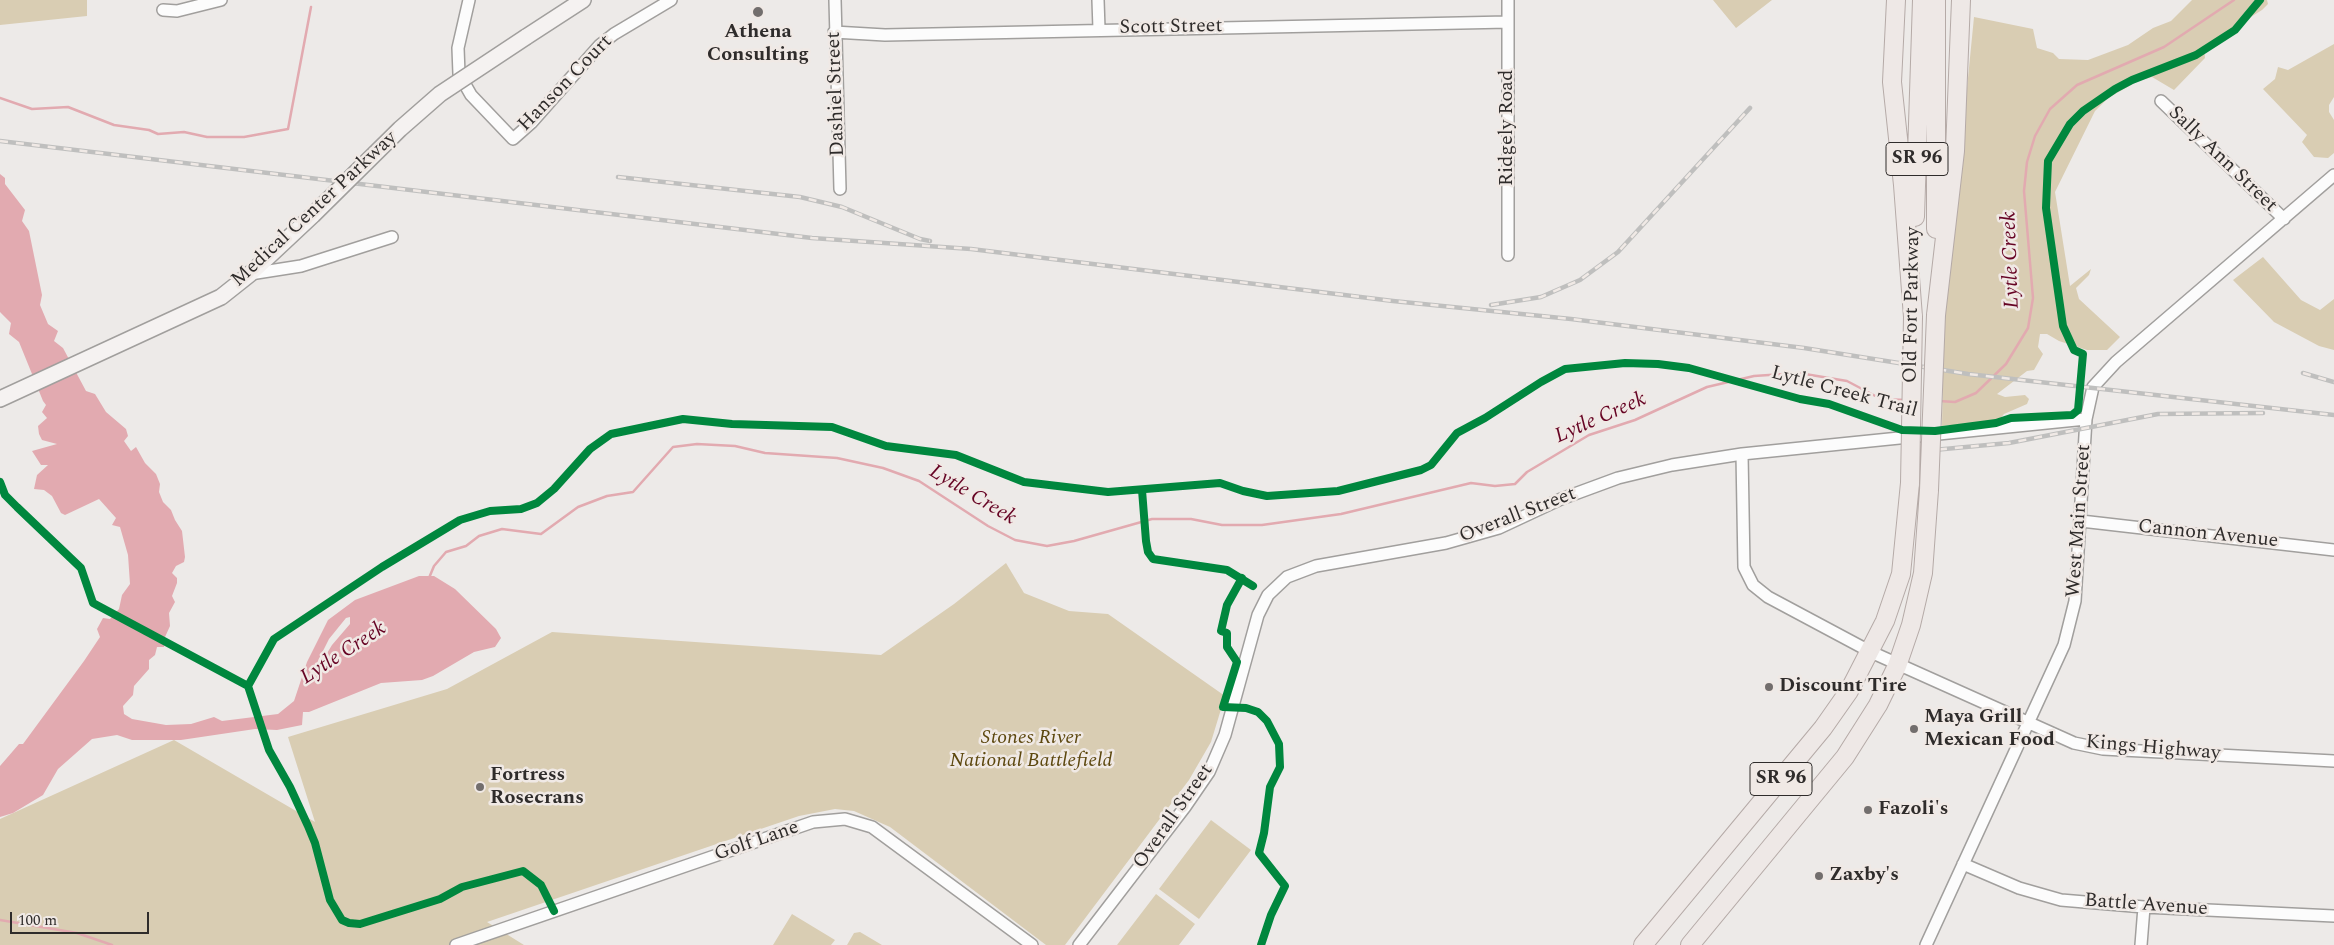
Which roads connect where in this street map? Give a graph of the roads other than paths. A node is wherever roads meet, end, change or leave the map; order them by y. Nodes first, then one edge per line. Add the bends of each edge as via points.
1 (220, 0) edge
2 (469, 0) edge
3 (583, 0) edge
4 (671, 0) edge
5 (834, 0) edge
6 (1098, 0) edge
7 (1508, 0) edge
8 (1896, 0) edge
9 (1922, 0) edge
10 (1936, 0) edge
11 (1961, 0) edge
12 (163, 10) dead end
13 (1508, 22) junction
14 (1099, 30) junction
15 (834, 32) junction
16 (2161, 101) dead end
17 (2334, 175) edge
18 (840, 189) dead end
19 (2284, 219) junction
20 (392, 237) dead end
21 (1508, 256) dead end
22 (250, 274) junction
23 (1936, 315) junction
24 (1913, 317) junction
25 (0, 399) edge
26 (2086, 418) junction
27 (1742, 454) junction
28 (2081, 521) junction
29 (2334, 550) edge
30 (1870, 652) junction
31 (1897, 666) junction
32 (2029, 722) junction
33 (2334, 761) edge
34 (1964, 864) junction
35 (2144, 907) junction
36 (2334, 916) edge
37 (456, 945) edge
38 (1032, 945) edge
39 (1079, 945) edge
40 (1643, 945) edge
41 (1690, 945) edge
42 (1926, 945) edge
43 (2141, 945) edge

1 - 12 street via 177,11
2 - 4 street, Hanson Court via 458,48 459,74 471,95 513,139 600,45
3 - 22 main road, Medical Center Parkway, bridge via 440,94
5 - 15 street, Dashiel Street
6 - 14 street
7 - 13 street, Ridgely Road
8 - 24 main road via 1892,82
9 - 24 main road, Old Fort Parkway / SR 96
10 - 23 main road, Old Fort Parkway / SR 96
11 - 23 main road via 1955,151
13 - 14 street, Scott Street
13 - 21 street, Ridgely Road
14 - 15 street, Scott Street via 885,35
15 - 18 street, Dashiel Street
16 - 19 street, Sally Ann Street
17 - 19 street, West Main Street
19 - 26 street, West Main Street via 2116,362 2093,387
20 - 22 street via 301,266
22 - 25 main road, Medical Center Parkway via 221,297
23 - 31 main road, Old Fort Parkway / SR 96, bridge via 1923,573
24 - 30 main road, Old Fort Parkway / SR 96, bridge via 1910,483 1900,574 1885,621
26 - 27 street, Overall Street
26 - 28 street, West Main Street
27 - 30 street, Kings Highway via 1744,567 1753,584 1768,597
27 - 39 street, Overall Street via 1672,465 1618,478 1561,499 1499,528 1446,544 1316,566 1287,577 1268,595 1258,615 1225,735 1209,772
28 - 29 street, Cannon Avenue
28 - 32 street, West Main Street via 2075,601 2064,645
30 - 31 street, Kings Highway
30 - 40 main road, Old Fort Parkway / SR 96 via 1849,691 1823,728
31 - 32 street, Kings Highway
31 - 41 main road, Old Fort Parkway / SR 96 via 1845,757
32 - 33 street, Kings Highway via 2074,743 2103,749
32 - 34 street, West Main Street
34 - 35 street, Battle Avenue via 2018,888 2061,900
34 - 42 street, West Main Street
35 - 36 street, Battle Avenue
35 - 43 street
37 - 38 street, Golf Lane via 813,822 845,819 872,827

